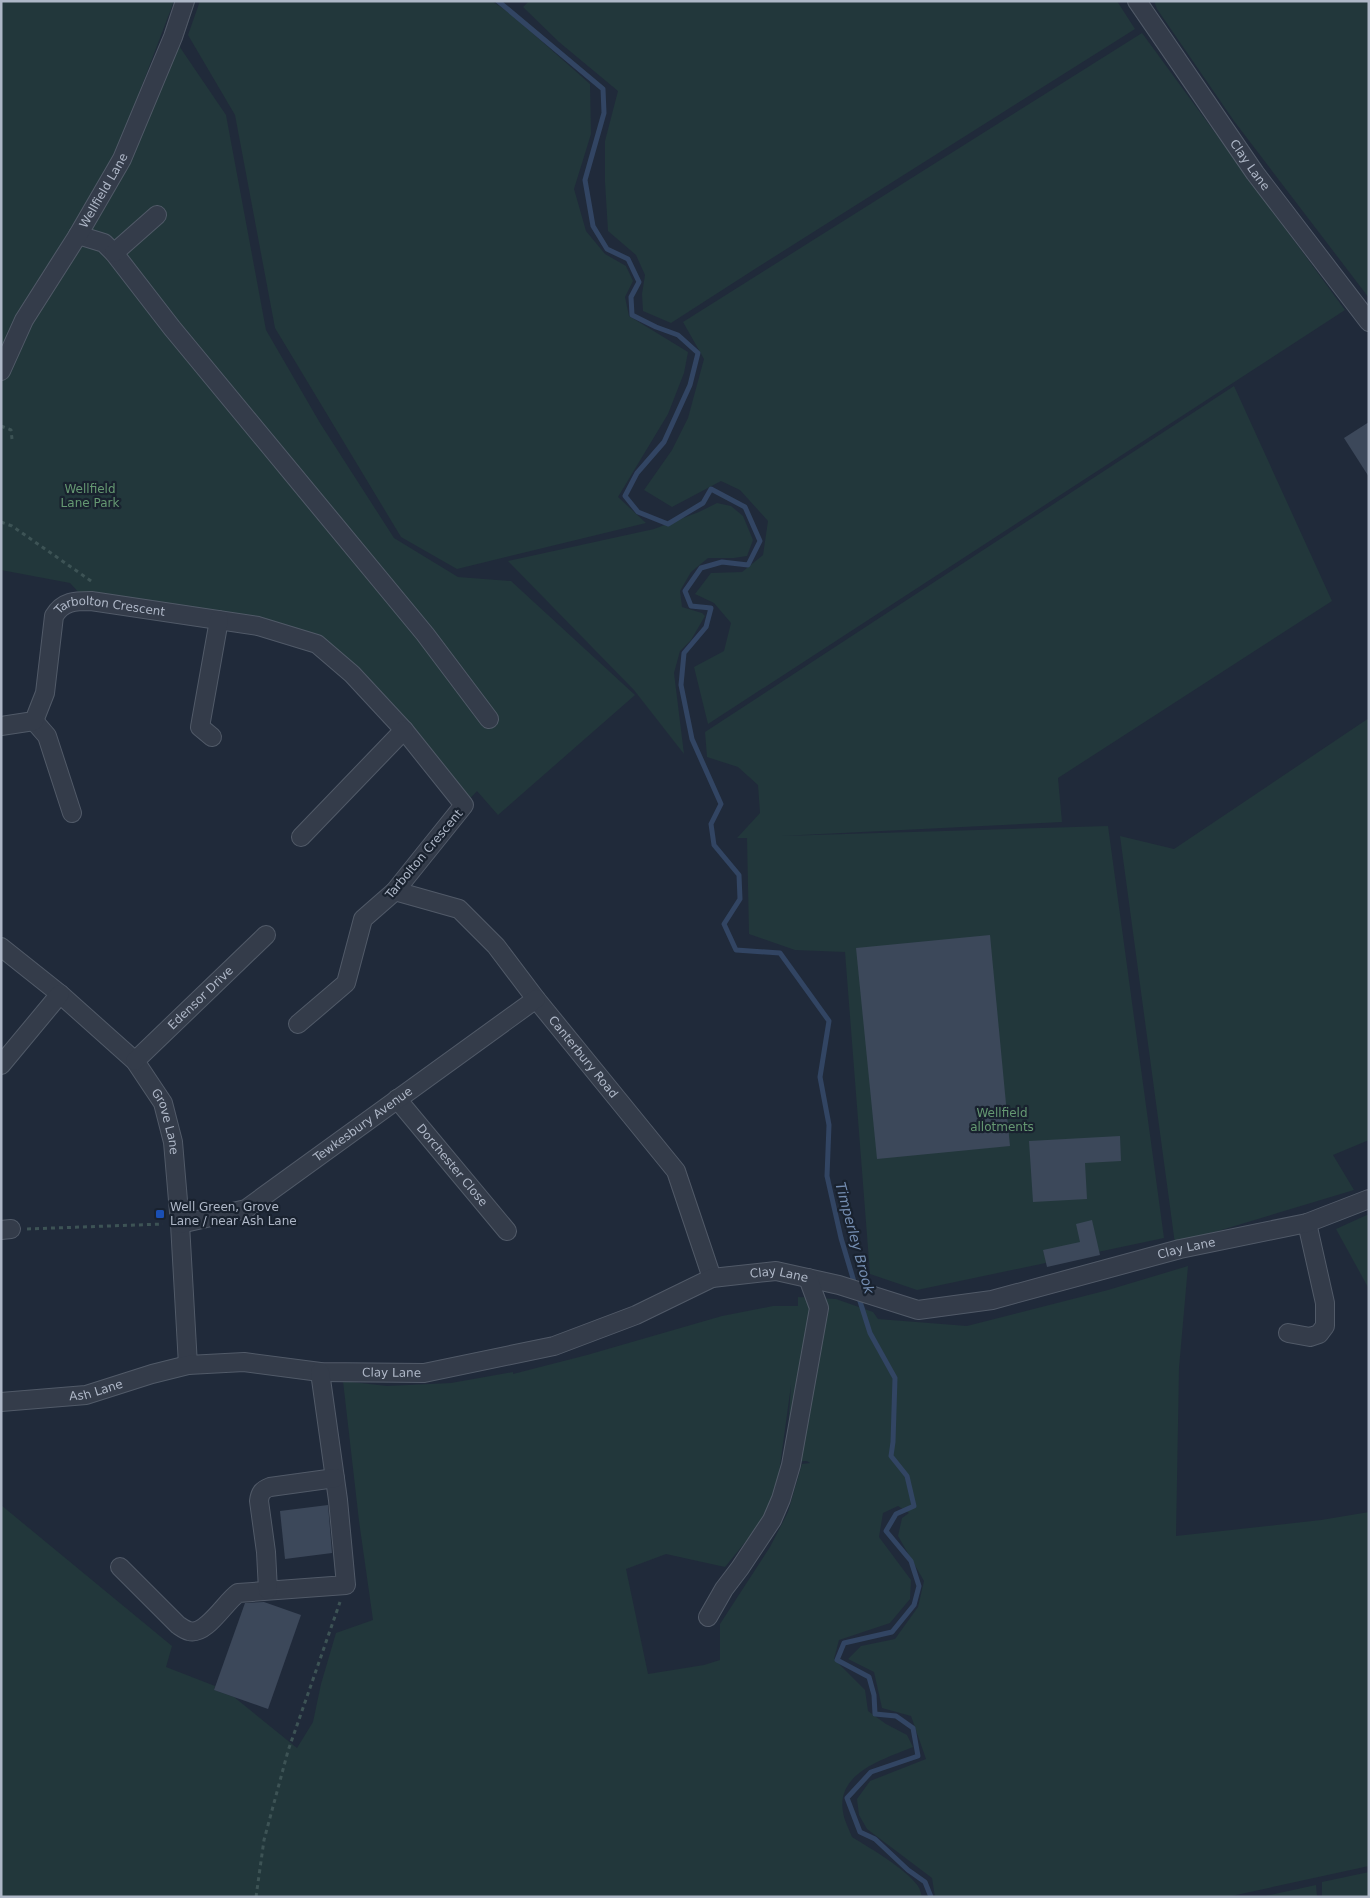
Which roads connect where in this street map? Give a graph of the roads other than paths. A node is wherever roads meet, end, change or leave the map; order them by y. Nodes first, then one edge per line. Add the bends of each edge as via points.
1 (185, 1) edge
2 (1137, 1) edge
3 (157, 215) dead end
4 (78, 235) junction
5 (114, 253) junction
6 (1369, 322) edge
7 (1, 371) edge
8 (219, 620) junction
9 (489, 719) dead end
10 (34, 721) junction
11 (1, 726) edge
12 (404, 730) junction
13 (212, 737) dead end
14 (72, 813) dead end
15 (301, 837) dead end
16 (395, 891) junction
17 (266, 935) dead end
18 (1, 947) edge
19 (60, 994) junction
20 (536, 998) junction
21 (298, 1024) dead end
22 (135, 1061) junction
23 (1, 1065) edge
24 (396, 1099) junction
25 (1369, 1199) edge
26 (1307, 1223) junction
27 (180, 1224) junction
28 (508, 1231) dead end
29 (712, 1278) junction
30 (808, 1278) junction
31 (1288, 1333) dead end
32 (188, 1365) junction
33 (320, 1372) junction
34 (1, 1402) edge
35 (335, 1478) junction
36 (120, 1566) dead end
37 (268, 1590) junction
38 (708, 1617) dead end

1 - 4 street, Wellfield Lane via 122,159
2 - 6 street, Clay Lane via 1255,173
3 - 5 street
4 - 5 street via 104,243
4 - 7 street, Wellfield Lane via 24,320
5 - 9 street via 425,634
8 - 10 street, Tarbolton Crescent via 91,601 73,600 60,607 54,616 45,693
8 - 12 street, Tarbolton Crescent via 258,626 317,644 352,674
8 - 13 street via 200,728
10 - 11 street
10 - 14 street via 48,736
12 - 15 street
12 - 16 street, Tarbolton Crescent via 464,805
16 - 20 street, Canterbury Road via 460,909 496,946
16 - 21 street, Tarbolton Crescent via 363,918 346,984
17 - 22 street, Edensor Drive
18 - 19 street, Grove Lane
19 - 22 street, Grove Lane
19 - 23 street
20 - 24 street, Tewkesbury Avenue
20 - 29 street, Canterbury Road via 676,1171
22 - 27 street, Grove Lane via 162,1103 172,1142
24 - 27 street, Tewkesbury Avenue via 246,1209
24 - 28 street, Dorchester Close
25 - 26 street, Clay Lane
26 - 30 street, Clay Lane via 1180,1249 992,1300 918,1310
26 - 31 street via 1325,1303 1325,1326 1319,1334 1310,1337
27 - 32 street, Grove Lane
29 - 30 street, Clay Lane via 776,1271
29 - 33 street, Clay Lane via 636,1315 554,1346 424,1373
30 - 38 street via 819,1308 791,1465 781,1499 772,1520
32 - 33 street, Clay Lane via 244,1362
32 - 34 street, Ash Lane via 86,1396
33 - 35 street
35 - 37 street via 270,1487 260,1494
35 - 37 street via 346,1585
36 - 37 street via 178,1625 190,1631 201,1630 238,1593

